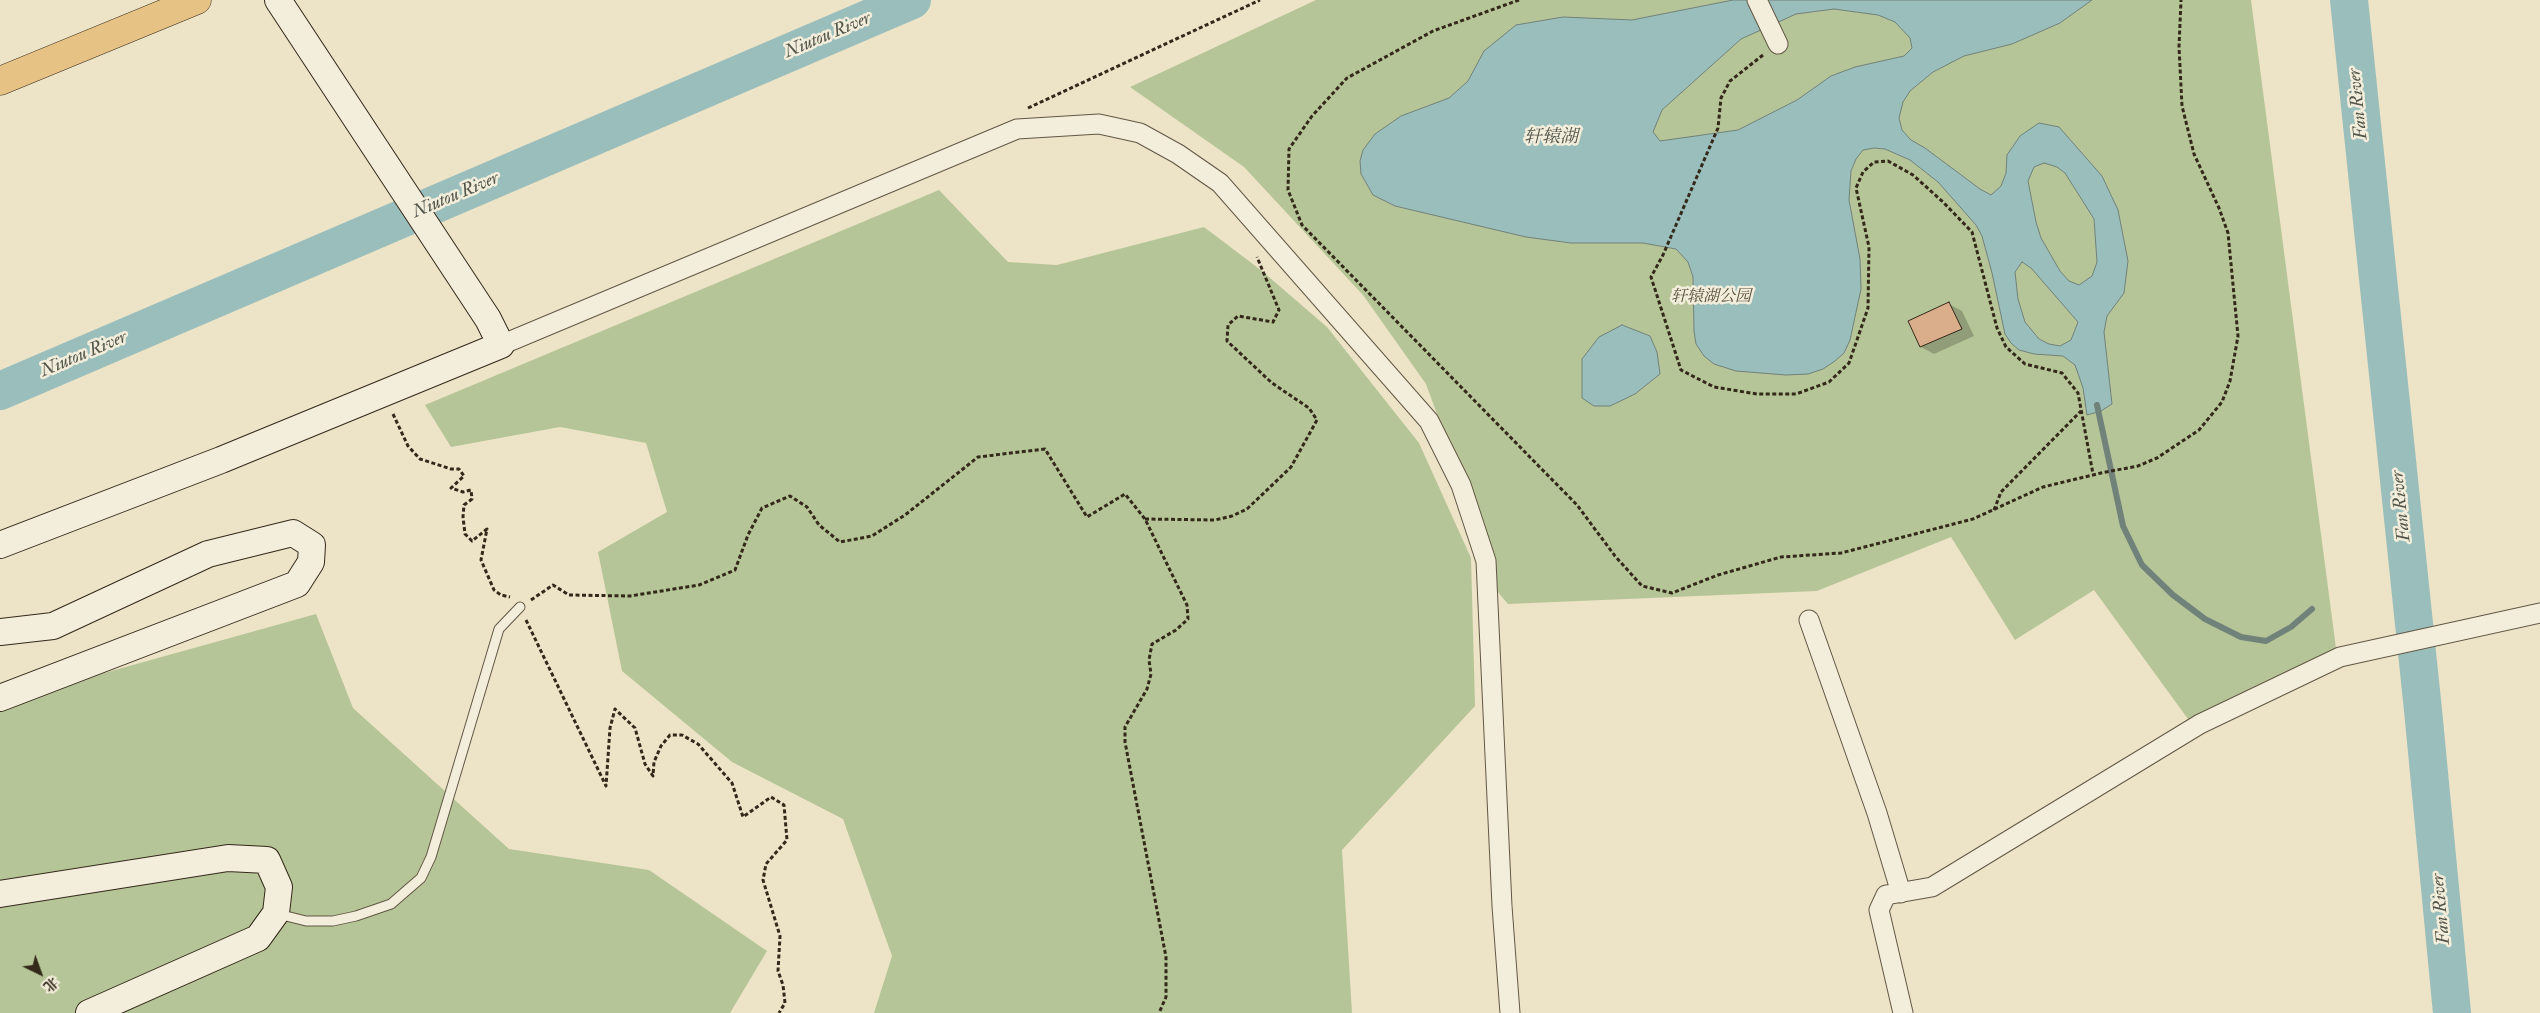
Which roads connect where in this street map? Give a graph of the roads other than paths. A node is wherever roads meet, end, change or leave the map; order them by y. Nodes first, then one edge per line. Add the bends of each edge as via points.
1 (197, 0) edge
2 (278, 0) edge
3 (1757, 0) edge
4 (1778, 44) road end
5 (0, 81) edge
6 (501, 345) junction
7 (0, 545) edge
8 (520, 607) road end
9 (2540, 613) edge
10 (1809, 620) dead end
11 (0, 632) edge
12 (0, 698) edge
13 (1901, 893) junction
14 (0, 894) edge
15 (276, 913) junction
16 (89, 1013) edge
17 (1510, 1013) edge
18 (1903, 1013) edge

1 - 5 main road
2 - 6 street via 488,319
3 - 4 street
6 - 7 street via 221,460
6 - 17 street via 1017,129 1099,124 1140,133 1178,154 1220,183 1429,421 1461,485 1486,561
8 - 15 lane via 499,629 431,857 421,878 391,904 356,916 333,921 306,921
9 - 13 street via 2340,657 2200,724 1932,887
10 - 13 street
11 - 12 street via 53,626 208,554 293,533 312,544 311,562 297,584
13 - 18 street via 1886,895 1879,910
14 - 15 street via 228,858 267,860 279,887
15 - 16 street via 258,938

